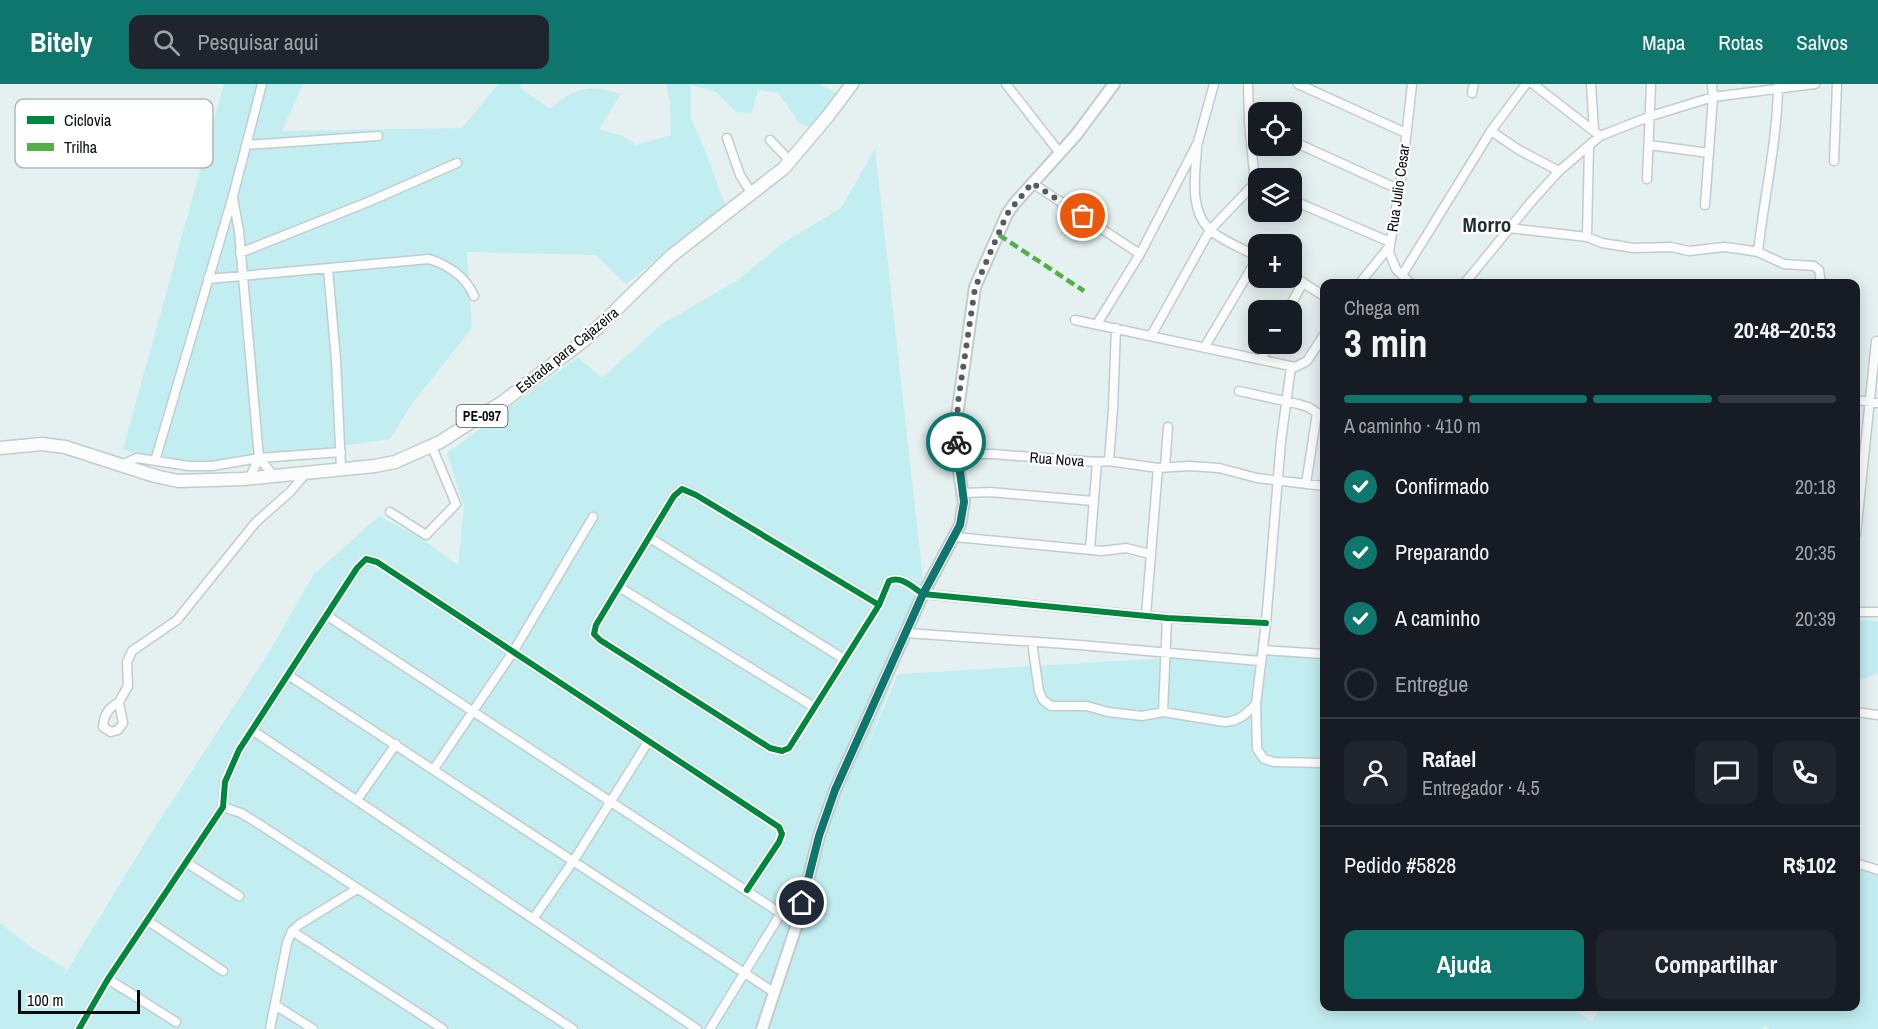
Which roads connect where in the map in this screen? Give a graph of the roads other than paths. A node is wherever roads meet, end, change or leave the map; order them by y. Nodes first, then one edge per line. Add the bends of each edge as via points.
1 (262, 84) edge
2 (852, 84) edge
3 (1006, 84) edge
4 (1214, 84) edge
5 (1248, 84) edge
6 (1298, 84) edge
7 (1412, 84) edge
8 (1526, 84) edge
9 (1533, 84) edge
10 (1591, 84) edge
11 (1651, 84) edge
12 (1712, 84) edge
13 (1815, 84) edge
14 (1838, 84) edge
15 (1112, 85) edge
16 (1775, 87) edge
17 (1713, 97) junction
18 (1248, 102) edge
19 (1651, 116) junction
20 (1491, 131) junction
21 (1406, 133) junction
22 (1597, 133) junction
23 (378, 136) dead end
24 (727, 138) dead end
25 (770, 140) dead end
26 (1198, 142) junction
27 (246, 145) junction
28 (1649, 145) junction
29 (1302, 146) edge
30 (1589, 146) junction
31 (1059, 152) junction
32 (1709, 153) junction
33 (790, 161) junction
34 (1834, 161) dead end
35 (457, 163) dead end
36 (1559, 171) junction
37 (1647, 179) dead end
38 (1032, 183) junction
39 (1398, 189) junction
40 (1248, 193) edge
41 (753, 194) junction
42 (233, 196) junction
43 (1302, 204) edge
44 (1705, 205) dead end
45 (1509, 228) junction
46 (1210, 230) junction
47 (1587, 237) junction
48 (1390, 244) junction
49 (1248, 251) edge
50 (1758, 252) junction
51 (240, 254) junction
52 (1140, 254) junction
53 (328, 269) junction
54 (1248, 274) edge
55 (1402, 275) junction
56 (242, 276) junction
57 (208, 279) junction
58 (1363, 279) edge
59 (1406, 279) edge
60 (1469, 279) edge
61 (1820, 279) edge
62 (1303, 282) joint
63 (1320, 293) edge
64 (474, 296) dead end
65 (1293, 300) edge
66 (1075, 320) dead end
67 (1097, 324) junction
68 (1116, 328) junction
69 (1151, 336) junction
70 (1320, 341) edge
71 (1876, 341) dead end
72 (1204, 348) junction
73 (1264, 354) edge
74 (1261, 360) junction
75 (1291, 367) junction
76 (1239, 391) dead end
77 (1286, 401) junction
78 (1860, 401) edge
79 (1868, 402) junction
80 (1878, 403) edge
81 (1320, 414) edge
82 (1320, 418) edge
83 (1168, 427) dead end
84 (1320, 430) edge
85 (1314, 436) junction
86 (432, 447) junction
87 (0, 448) edge
88 (340, 452) junction
89 (956, 454) junction
90 (259, 458) junction
91 (155, 461) junction
92 (1109, 461) junction
93 (1098, 462) junction
94 (121, 465) junction
95 (340, 468) junction
96 (1161, 468) junction
97 (307, 472) junction
98 (274, 476) junction
99 (249, 479) junction
100 (1277, 479) junction
101 (1306, 484) junction
102 (1320, 486) edge
103 (1860, 490) edge
104 (963, 493) junction
105 (1093, 501) junction
106 (390, 512) dead end
107 (593, 518) dead end
108 (955, 537) junction
109 (650, 538) junction
110 (1090, 549) junction
111 (1150, 554) junction
112 (619, 587) junction
113 (923, 594) junction
114 (879, 605) junction
115 (1860, 612) edge
116 (1878, 612) edge
117 (326, 615) junction
118 (1146, 615) junction
119 (1167, 618) junction
120 (1266, 623) junction
121 (906, 633) junction
122 (1032, 642) junction
123 (1263, 650) junction
124 (513, 652) junction
125 (1164, 652) junction
126 (1320, 654) edge
127 (844, 659) junction
128 (1260, 661) junction
129 (288, 675) junction
130 (119, 702) dead end
131 (1256, 704) junction
132 (814, 707) junction
133 (473, 710) junction
134 (1163, 712) junction
135 (1860, 713) edge
136 (1878, 715) edge
137 (252, 730) junction
138 (648, 742) junction
139 (396, 744) junction
140 (1320, 763) edge
141 (434, 769) junction
142 (357, 800) junction
143 (612, 801) junction
144 (223, 807) junction
145 (574, 860) junction
146 (187, 863) junction
147 (1860, 864) edge
148 (1878, 870) edge
149 (357, 888) junction
150 (747, 890) junction
151 (239, 896) dead end
152 (781, 913) junction
153 (533, 920) junction
154 (148, 921) junction
155 (797, 924) junction
156 (292, 931) junction
157 (223, 971) dead end
158 (744, 973) junction
159 (108, 979) junction
160 (775, 993) junction
161 (275, 1005) junction
162 (176, 1022) dead end
163 (79, 1029) edge
164 (270, 1029) edge
165 (313, 1029) edge
166 (443, 1029) edge
167 (573, 1029) edge
168 (697, 1029) edge
169 (710, 1029) edge
170 (762, 1029) edge

1 - 27 street
2 - 33 main road, Estrada para Cajazeira / PE-097
3 - 31 street
4 - 26 street
5 - 18 street
6 - 21 street
7 - 21 street, Rua Julio Cesar
8 - 20 street
9 - 22 street
10 - 22 street
11 - 19 street
12 - 17 street
13 - 16 street
14 - 34 street
15 - 31 street
16 - 17 street
16 - 50 street via 1770,175
17 - 19 street
17 - 32 street
19 - 22 street
19 - 28 street
20 - 36 street
20 - 55 street
21 - 39 street, Rua Julio Cesar
22 - 30 street
23 - 27 street
24 - 41 street via 740,176
25 - 33 street
26 - 46 street via 1197,210
26 - 52 street
27 - 42 street
28 - 32 street
28 - 37 street
29 - 39 street
30 - 36 street
30 - 47 street
31 - 38 street
32 - 44 street
33 - 41 main road, Estrada para Cajazeira / PE-097
35 - 51 street
36 - 45 street
38 - 52 street
38 - 89 street via 1007,214 975,288 958,402
39 - 48 street, Rua Julio Cesar
40 - 46 street
41 - 86 main road, Estrada para Cajazeira / PE-097 via 679,249 608,319 557,362
42 - 51 street
42 - 57 street
43 - 48 street
45 - 47 street
45 - 60 street
46 - 49 street
46 - 69 street
47 - 50 street via 1634,248 1671,247 1689,251 1724,247
48 - 55 street, Rua Julio Cesar via 1390,259
48 - 58 street
50 - 61 street via 1784,264 1814,266
51 - 56 street
52 - 67 street
53 - 56 street
53 - 64 street via 429,259 451,268
53 - 88 street
54 - 72 street
55 - 59 street, Rua Julio Cesar
56 - 57 street
56 - 90 street
57 - 91 street
62 - 63 street
62 - 65 street
66 - 67 street
67 - 68 street
68 - 69 street
68 - 92 street
69 - 72 street
70 - 75 street via 1304,364
71 - 79 street
72 - 74 street
73 - 74 street
74 - 75 street
75 - 77 street
76 - 77 street
77 - 81 street
77 - 100 street
78 - 79 street
79 - 80 street
79 - 103 street
82 - 85 street
83 - 96 street
84 - 85 street
85 - 101 street
86 - 95 main road, Estrada para Cajazeira / PE-097 via 395,462
86 - 106 street via 456,504 426,535
87 - 94 main road, Estrada para Cajazeira / PE-097 via 65,447
88 - 90 street
88 - 95 street
89 - 93 street, Rua Nova
89 - 104 street
90 - 91 street via 198,466
90 - 98 street
90 - 99 street
91 - 94 street via 137,458
92 - 93 street, Rua Nova
92 - 96 street, Rua Nova
93 - 105 street
94 - 99 main road, Estrada para Cajazeira / PE-097 via 178,481
95 - 97 main road, Estrada para Cajazeira / PE-097
96 - 100 street, Rua Nova via 1219,468
96 - 111 street
97 - 98 main road, Estrada para Cajazeira / PE-097
97 - 130 street via 256,522 177,620 132,651 127,662 128,686
98 - 99 main road, Estrada para Cajazeira / PE-097
100 - 101 street, Rua Nova
100 - 120 street
101 - 102 street, Rua Nova
104 - 105 street
104 - 108 street via 963,515
105 - 110 street
107 - 124 street
108 - 110 street
108 - 113 street
109 - 112 street
109 - 114 street via 674,496 682,489 687,490
109 - 127 street
110 - 111 street via 1125,548
111 - 118 street
112 - 132 street
112 - 132 street via 594,630 596,637 770,748 789,748
113 - 114 street via 900,579 892,579
113 - 118 street
113 - 121 street
114 - 127 street
115 - 116 street
117 - 124 street via 362,562 370,559
117 - 129 street
117 - 133 street
118 - 119 street
119 - 120 street
119 - 125 street
120 - 123 street
121 - 122 street
121 - 155 street via 835,790
122 - 125 street
122 - 134 street via 1039,691 1046,703 1142,716
123 - 126 street
123 - 128 street
124 - 133 street
124 - 138 street
125 - 128 street
125 - 134 street
127 - 132 street
128 - 131 street
129 - 137 street
129 - 139 street
131 - 134 street via 1232,721
131 - 140 street via 1260,755 1274,762
133 - 141 street
133 - 143 street
135 - 136 street
137 - 142 street
137 - 144 street via 225,782
138 - 143 street
138 - 150 street via 782,830 779,842
139 - 141 street
139 - 142 street
141 - 145 street
142 - 153 street
143 - 145 street
143 - 150 street
144 - 146 street
144 - 149 street via 252,820
145 - 153 street
145 - 158 street
146 - 151 street
146 - 154 street
147 - 148 street
149 - 156 street
149 - 167 street
150 - 152 street
152 - 155 street
152 - 158 street
153 - 168 street
154 - 157 street
154 - 159 street
155 - 160 street
156 - 161 street
156 - 166 street
158 - 160 street
158 - 169 street
159 - 162 street
159 - 163 street
160 - 170 street
161 - 164 street
161 - 165 street

